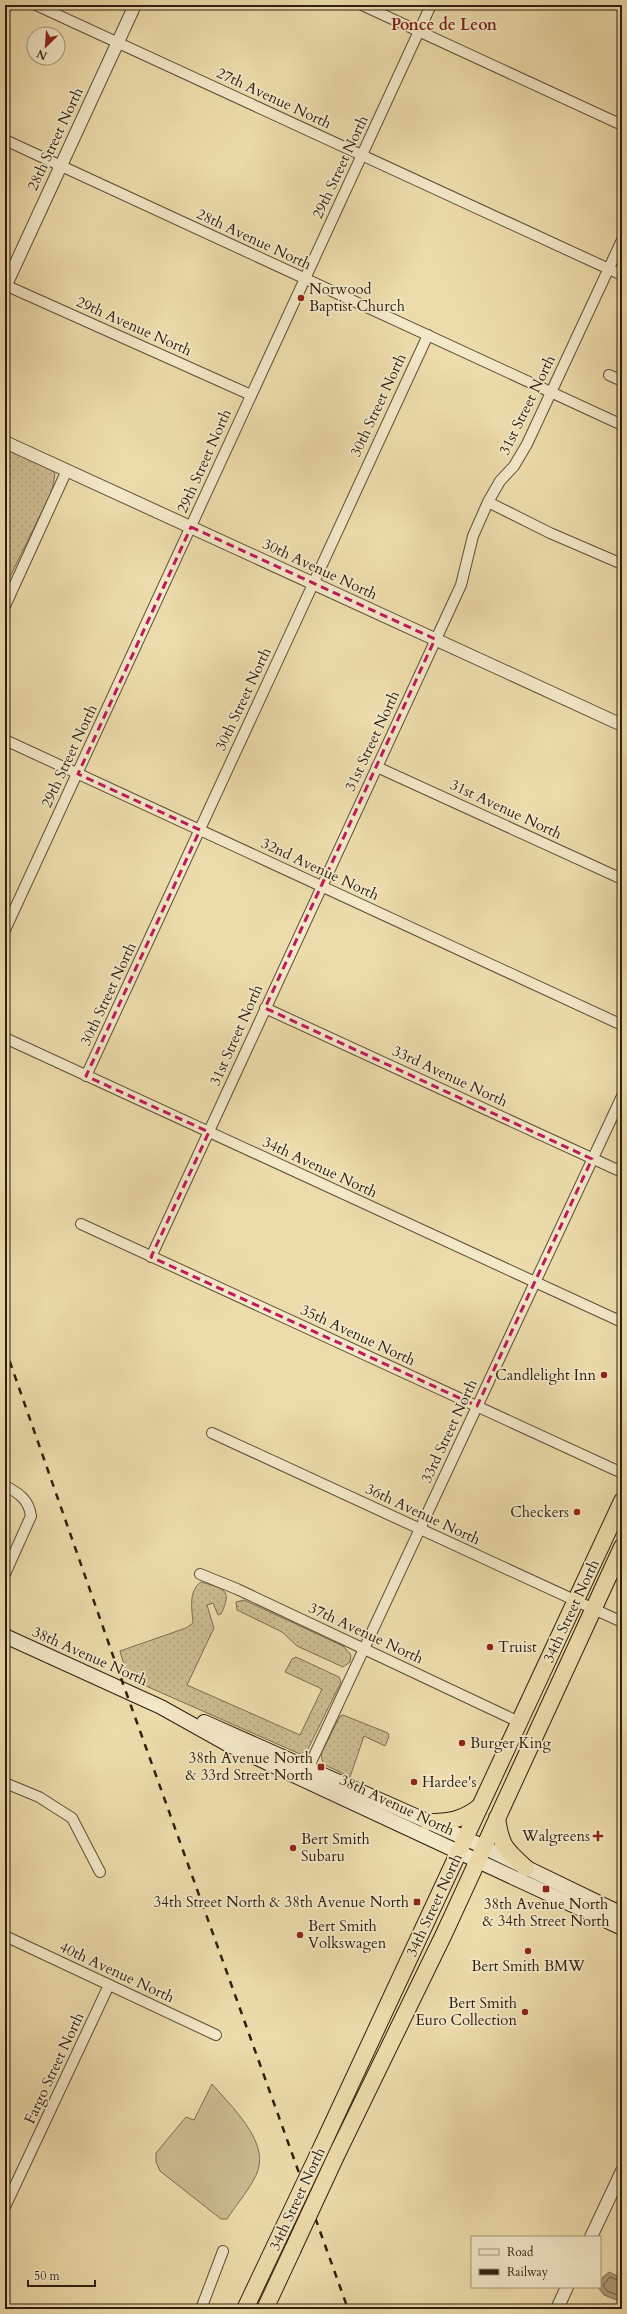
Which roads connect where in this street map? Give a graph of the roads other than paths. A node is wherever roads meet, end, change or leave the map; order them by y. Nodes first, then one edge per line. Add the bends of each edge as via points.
1 (36, 5) edge
2 (135, 5) edge
3 (362, 5) edge
4 (431, 5) edge
5 (419, 31) junction
6 (117, 43) junction
7 (622, 125) edge
8 (5, 140) edge
9 (363, 156) junction
10 (61, 165) junction
11 (622, 240) edge
12 (608, 269) junction
13 (622, 275) edge
14 (305, 279) junction
15 (5, 286) edge
16 (428, 335) junction
17 (609, 375) dead end
18 (622, 381) edge
19 (551, 392) junction
20 (251, 395) junction
21 (622, 425) edge
22 (5, 442) edge
23 (67, 470) junction
24 (488, 502) junction
25 (191, 527) junction
26 (622, 564) edge
27 (312, 583) junction
28 (5, 606) edge
29 (435, 639) junction
30 (622, 725) edge
31 (5, 740) edge
32 (377, 767) junction
33 (78, 774) junction
34 (200, 830) junction
35 (622, 879) edge
36 (322, 886) junction
37 (5, 930) edge
38 (265, 1008) junction
39 (622, 1025) edge
40 (5, 1038) edge
41 (86, 1076) junction
42 (622, 1096) edge
43 (209, 1132) junction
44 (592, 1159) junction
45 (622, 1172) edge
46 (81, 1224) dead end
47 (151, 1257) junction
48 (535, 1283) junction
49 (622, 1322) edge
50 (477, 1406) junction
51 (212, 1433) dead end
52 (622, 1473) edge
53 (5, 1486) edge
54 (622, 1500) edge
55 (420, 1529) junction
56 (622, 1548) edge
57 (5, 1574) edge
58 (200, 1574) dead end
59 (576, 1601) junction
60 (594, 1609) junction
61 (622, 1622) edge
62 (5, 1636) edge
63 (364, 1648) junction
64 (542, 1673) junction
65 (519, 1722) junction
66 (537, 1731) junction
67 (306, 1774) junction
68 (5, 1783) edge
69 (480, 1806) junction
70 (497, 1818) junction
71 (428, 1822) junction
72 (462, 1846) junction
73 (480, 1854) junction
74 (526, 1868) junction
75 (100, 1872) dead end
76 (622, 1914) edge
77 (622, 1928) edge
78 (5, 1936) edge
79 (109, 1986) junction
80 (216, 2035) dead end
81 (622, 2171) edge
82 (5, 2207) edge
83 (591, 2236) edge
84 (223, 2251) dead end
85 (567, 2288) edge
86 (201, 2309) edge
87 (245, 2309) edge
88 (265, 2309) edge
89 (557, 2309) edge

1 - 6 street, 27th Avenue North
2 - 6 street, 28th Street North
3 - 5 street
4 - 5 street, 29th Street North
5 - 7 street
5 - 9 street, 29th Street North
6 - 9 street, 27th Avenue North
6 - 10 street, 28th Street North
8 - 10 street, 28th Avenue North
9 - 12 street, 27th Avenue North
9 - 14 street, 29th Street North
10 - 14 street, 28th Avenue North
10 - 15 street, 28th Street North
11 - 12 street, 31st Street North
12 - 13 street, 27th Avenue North
12 - 19 street, 31st Street North
14 - 16 street, 28th Avenue North
14 - 20 street, 29th Street North
15 - 20 street, 29th Avenue North
16 - 19 street, 28th Avenue North
16 - 27 street, 30th Street North
17 - 18 street
19 - 21 street, 28th Avenue North
19 - 24 street, 31st Street North via 527,444
20 - 25 street, 29th Street North
22 - 23 street, 30th Avenue North
23 - 25 street, 30th Avenue North
23 - 28 street
24 - 26 street via 550,533
24 - 29 street, 31st Street North via 473,536 461,585
25 - 27 street, 30th Avenue North
25 - 33 street, 29th Street North
27 - 29 street, 30th Avenue North
27 - 34 street, 30th Street North
29 - 30 street, 30th Avenue North
29 - 32 street, 31st Street North
31 - 33 street, 32nd Avenue North
32 - 35 street, 31st Avenue North
32 - 36 street, 31st Street North
33 - 34 street, 32nd Avenue North
33 - 37 street, 29th Street North
34 - 36 street, 32nd Avenue North
34 - 41 street, 30th Street North
36 - 38 street, 31st Street North
36 - 39 street, 32nd Avenue North
38 - 43 street, 31st Street North
38 - 44 street, 33rd Avenue North
40 - 41 street, 34th Avenue North
41 - 43 street, 34th Avenue North
42 - 44 street, 33rd Street North
43 - 47 street, 31st Street North
43 - 48 street, 34th Avenue North
44 - 45 street, 33rd Avenue North
44 - 48 street, 33rd Street North
46 - 47 street, 35th Avenue North
47 - 50 street, 35th Avenue North
48 - 49 street, 34th Avenue North
48 - 50 street, 33rd Street North
50 - 52 street, 35th Avenue North
50 - 55 street, 33rd Street North
51 - 55 street, 36th Avenue North
53 - 57 street via 19,1493 30,1506 31,1516
54 - 59 highway, 34th Street North
55 - 59 street, 36th Avenue North
55 - 63 street, 33rd Street North
56 - 60 highway, 34th Street North
58 - 63 street, 37th Avenue North
59 - 60 street, 36th Avenue North
59 - 64 highway, 34th Street North
60 - 61 street, 36th Avenue North
60 - 66 highway, 34th Street North
62 - 67 main road, 38th Avenue North via 161,1707 229,1745
63 - 65 street, 37th Avenue North
63 - 67 street, 33rd Street North
64 - 65 highway, 34th Street North
64 - 66 highway via 544,1681 534,1711
65 - 69 highway, 34th Street North
66 - 70 highway, 34th Street North
67 - 71 main road, 38th Avenue North
67 - 72 main road, 38th Avenue North
68 - 75 street via 39,1797 72,1818
69 - 71 highway via 468,1816 456,1820
69 - 72 highway, 34th Street North
70 - 73 highway, 34th Street North
70 - 74 highway via 502,1842 508,1852
71 - 72 main road, 38th Avenue North
72 - 73 main road, 38th Avenue North
72 - 87 highway, 34th Street North, bridge
73 - 74 main road, 38th Avenue North
73 - 77 main road, 38th Avenue North
73 - 88 highway, 34th Street North, bridge
74 - 76 main road, 38th Avenue North
78 - 79 street, 40th Avenue North
79 - 80 street, 40th Avenue North
79 - 82 street, Fargo Street North
81 - 83 street
84 - 86 street
85 - 89 street

